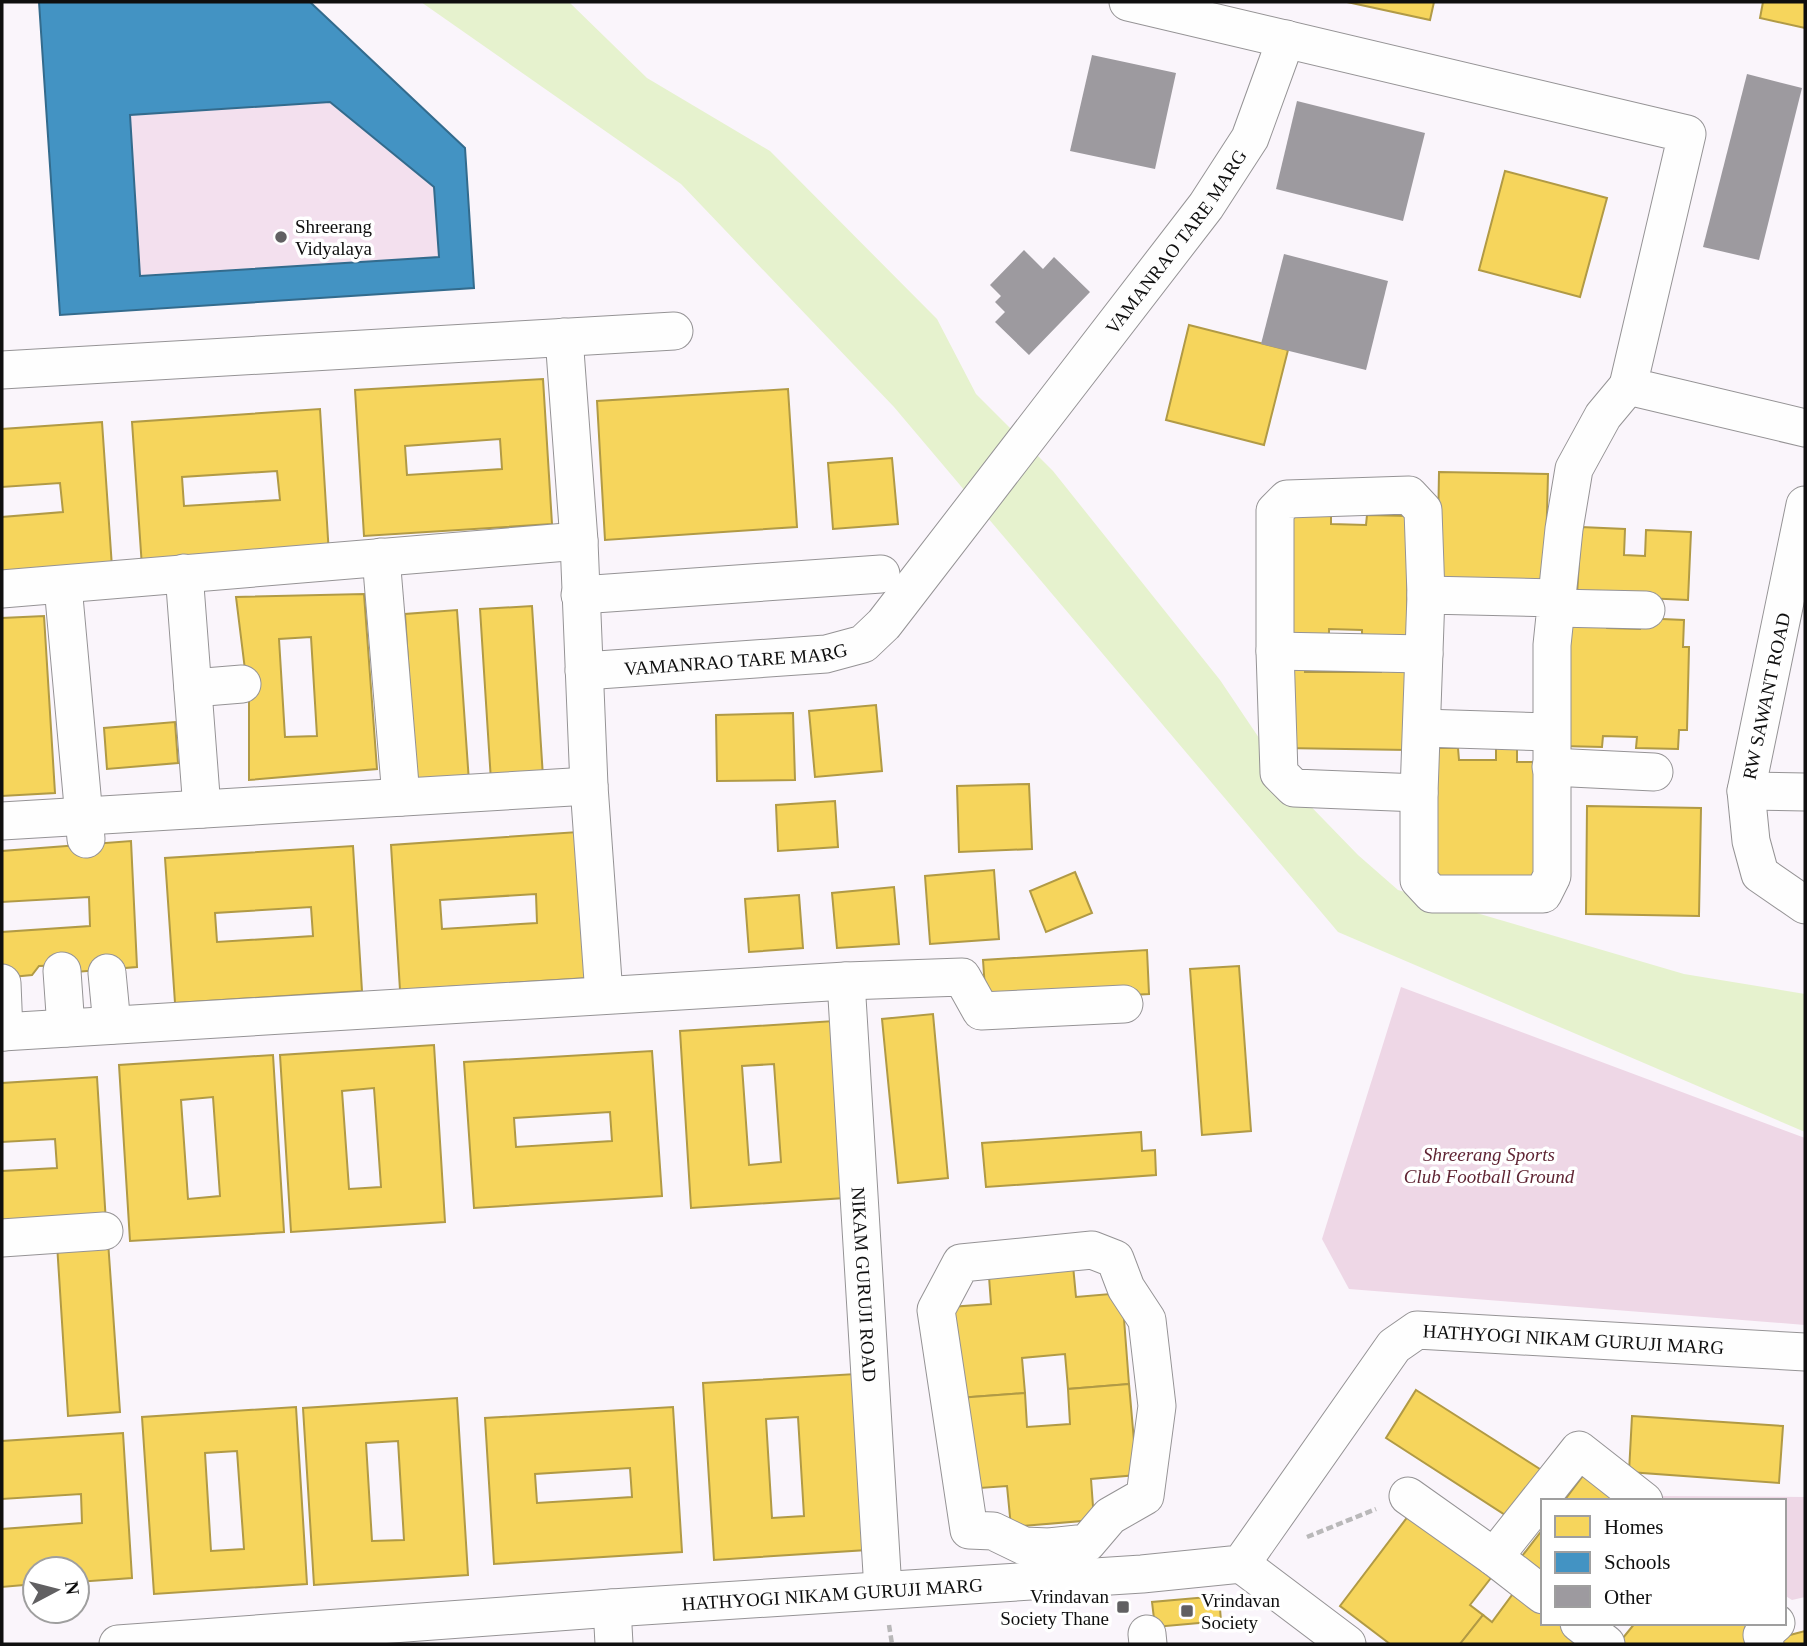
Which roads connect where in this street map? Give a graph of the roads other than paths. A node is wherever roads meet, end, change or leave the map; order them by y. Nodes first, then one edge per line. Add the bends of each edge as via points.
1 (1128, 2) edge
2 (1286, 39) junction
3 (674, 331) dead end
4 (564, 337) junction
5 (2, 370) edge
6 (1628, 386) junction
7 (1805, 428) edge
8 (1805, 505) edge
9 (579, 541) junction
10 (381, 557) junction
11 (184, 572) junction
12 (881, 574) dead end
13 (64, 586) junction
14 (2, 589) edge
15 (580, 595) junction
16 (1426, 596) junction
17 (1557, 603) junction
18 (1646, 610) dead end
19 (1275, 651) junction
20 (1424, 654) junction
21 (584, 671) junction
22 (242, 684) dead end
23 (193, 688) junction
24 (1422, 728) junction
25 (1551, 750) junction
26 (1654, 772) dead end
27 (589, 786) junction
28 (1746, 791) junction
29 (1805, 792) edge
30 (1419, 793) junction
31 (401, 797) junction
32 (202, 809) junction
33 (85, 827) junction
34 (24, 828) edge
35 (1805, 905) edge
36 (62, 971) dead end
37 (107, 974) dead end
38 (846, 981) junction
39 (2, 983) edge
40 (604, 995) junction
41 (1124, 1004) dead end
42 (112, 1025) junction
43 (65, 1028) junction
44 (3, 1032) edge
45 (104, 1231) dead end
46 (2, 1238) edge
47 (1805, 1352) edge
48 (1408, 1496) road end
49 (1641, 1499) edge
50 (1494, 1557) junction
51 (1050, 1563) junction
52 (1241, 1564) junction
53 (883, 1590) junction
54 (1541, 1593) edge
55 (612, 1608) junction
56 (1582, 1625) edge
57 (1774, 1625) edge
58 (484, 1631) edge
59 (117, 1644) edge
60 (614, 1644) edge
61 (1347, 1644) edge
62 (1606, 1644) edge
63 (1765, 1644) edge

1 - 2 street
2 - 6 street via 1687,134
2 - 21 street, VAMANRAO TARE MARG via 1250,138 1206,206 884,624 863,645 827,654
3 - 4 street
4 - 5 street
4 - 9 street
6 - 7 street
6 - 17 street via 1603,416 1574,469
8 - 28 street, RW SAWANT ROAD
9 - 10 street
9 - 15 street
10 - 11 street
10 - 31 street via 382,670
11 - 13 street
11 - 23 street
12 - 15 street
13 - 14 street
13 - 33 street
15 - 21 street
16 - 17 street
16 - 19 street via 1423,510 1409,495 1287,499 1275,511
16 - 20 street
17 - 18 street
17 - 25 street
19 - 20 street
19 - 30 street via 1279,773 1294,788
20 - 24 street
21 - 27 street
22 - 23 street
23 - 32 street
24 - 25 street
24 - 30 street
25 - 26 street
25 - 30 street via 1552,876 1543,894 1432,894 1419,880
27 - 31 street
27 - 40 street
28 - 29 street
28 - 35 street, RW SAWANT ROAD via 1760,874
31 - 32 street
32 - 33 street
33 - 34 street
36 - 43 street
37 - 42 street
38 - 40 street
38 - 41 street via 962,976 981,1011
38 - 53 street, NIKAM GURUJI ROAD
39 - 44 street
40 - 42 street
42 - 43 street
43 - 44 street
45 - 46 street
47 - 52 street, HATHYOGI NIKAM GURUJI MARG via 1417,1331 1394,1346
48 - 50 street
49 - 50 street via 1579,1450
50 - 54 street
51 - 51 street via 1087,1543 1110,1516 1145,1496 1157,1406 1147,1320 1126,1288 1115,1259 1092,1251 961,1263 936,1310 969,1530 993,1531
51 - 52 street, HATHYOGI NIKAM GURUJI MARG via 1142,1574
51 - 53 street, HATHYOGI NIKAM GURUJI MARG
52 - 61 street
53 - 55 street, HATHYOGI NIKAM GURUJI MARG
55 - 58 street, HATHYOGI NIKAM GURUJI MARG
55 - 60 street
56 - 62 street
57 - 63 street via 1762,1635
58 - 59 street, HATHYOGI NIKAM GURUJI MARG

